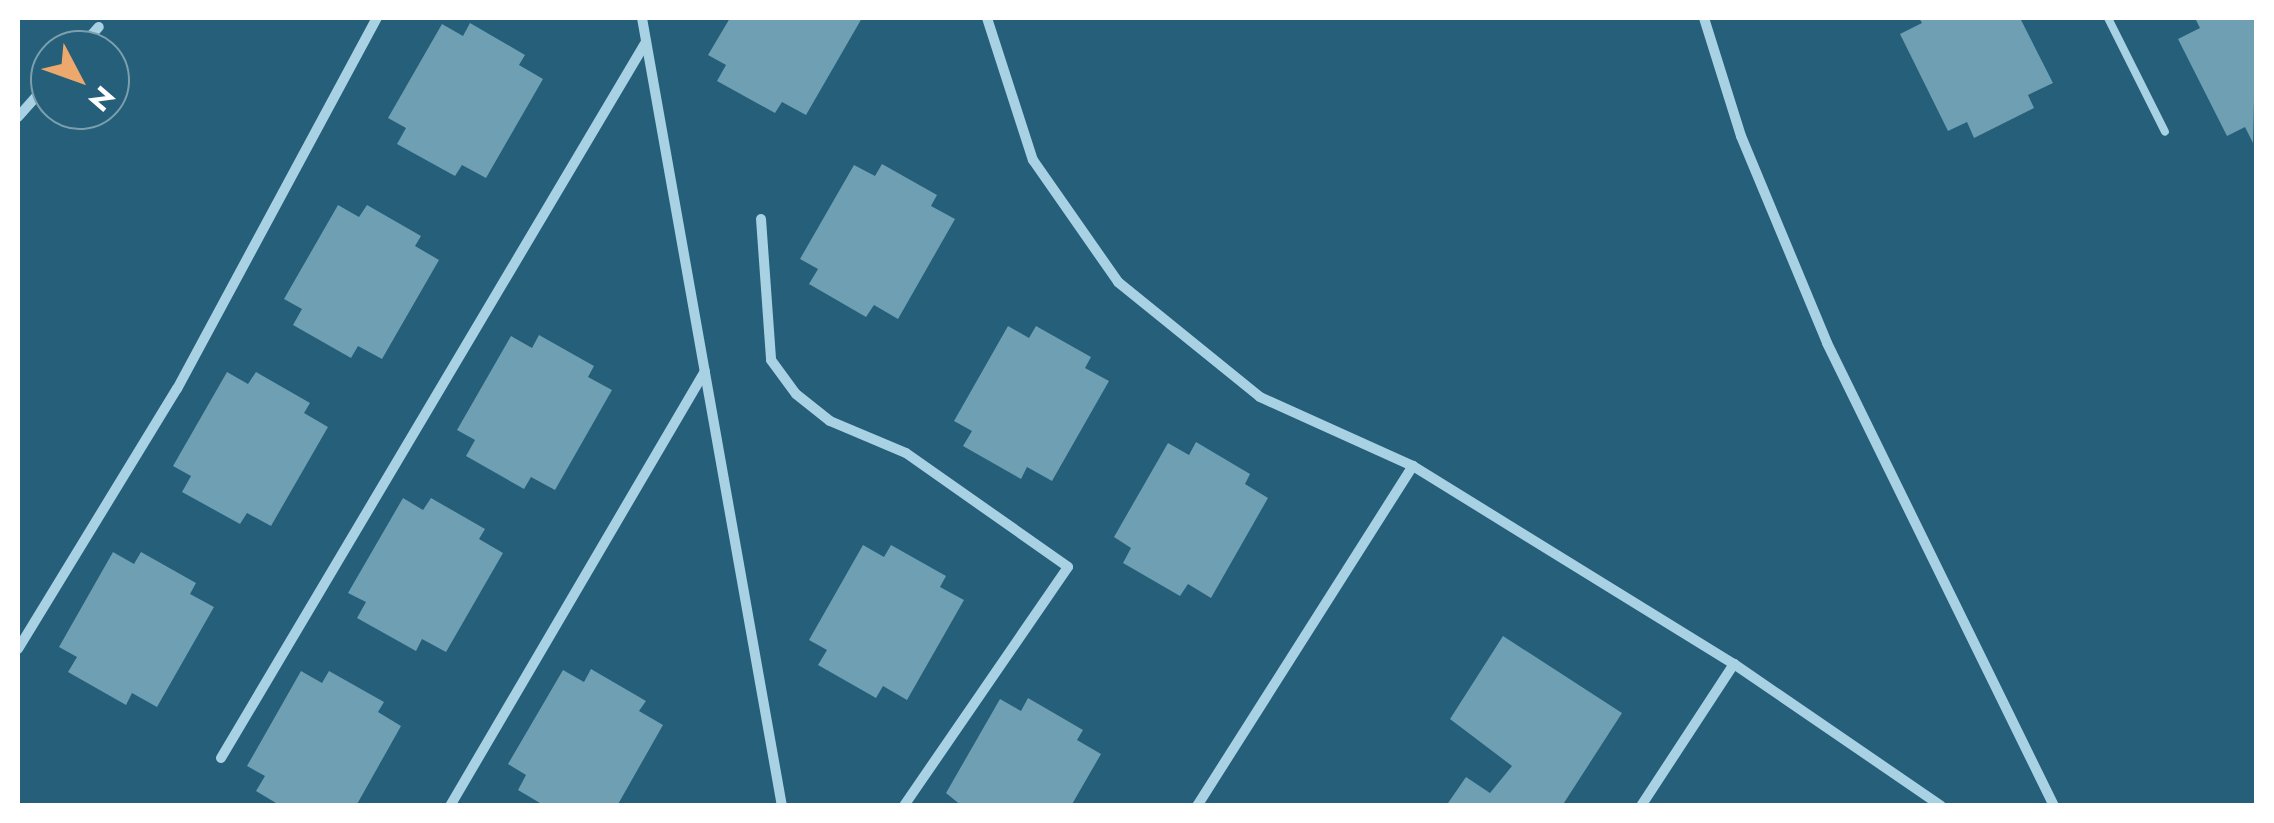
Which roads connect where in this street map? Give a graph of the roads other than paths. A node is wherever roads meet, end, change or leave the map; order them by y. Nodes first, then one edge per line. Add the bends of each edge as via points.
1 (377, 18) edge
2 (642, 18) edge
3 (988, 18) edge
4 (1704, 18) edge
5 (2108, 18) edge
6 (99, 27) dead end
7 (96, 30) edge
8 (646, 42) junction
9 (2165, 132) dead end
10 (761, 219) dead end
11 (705, 371) junction
12 (1412, 466) junction
13 (18, 649) edge
14 (1734, 664) junction
15 (221, 758) dead end
16 (450, 806) edge
17 (782, 806) edge
18 (904, 806) edge
19 (1197, 806) edge
20 (1641, 806) edge
21 (1941, 806) edge
22 (2054, 806) edge

1 - 13 street via 178,389
2 - 8 street
3 - 12 street via 1033,160 1118,282 1260,398
4 - 22 street via 1741,136 1827,343
5 - 9 lane
6 - 7 street
8 - 11 street
8 - 15 street
10 - 18 street via 771,360 796,394 830,420 906,453 1068,567
11 - 16 street
11 - 17 street
12 - 14 street
12 - 19 street
14 - 20 street
14 - 21 street

